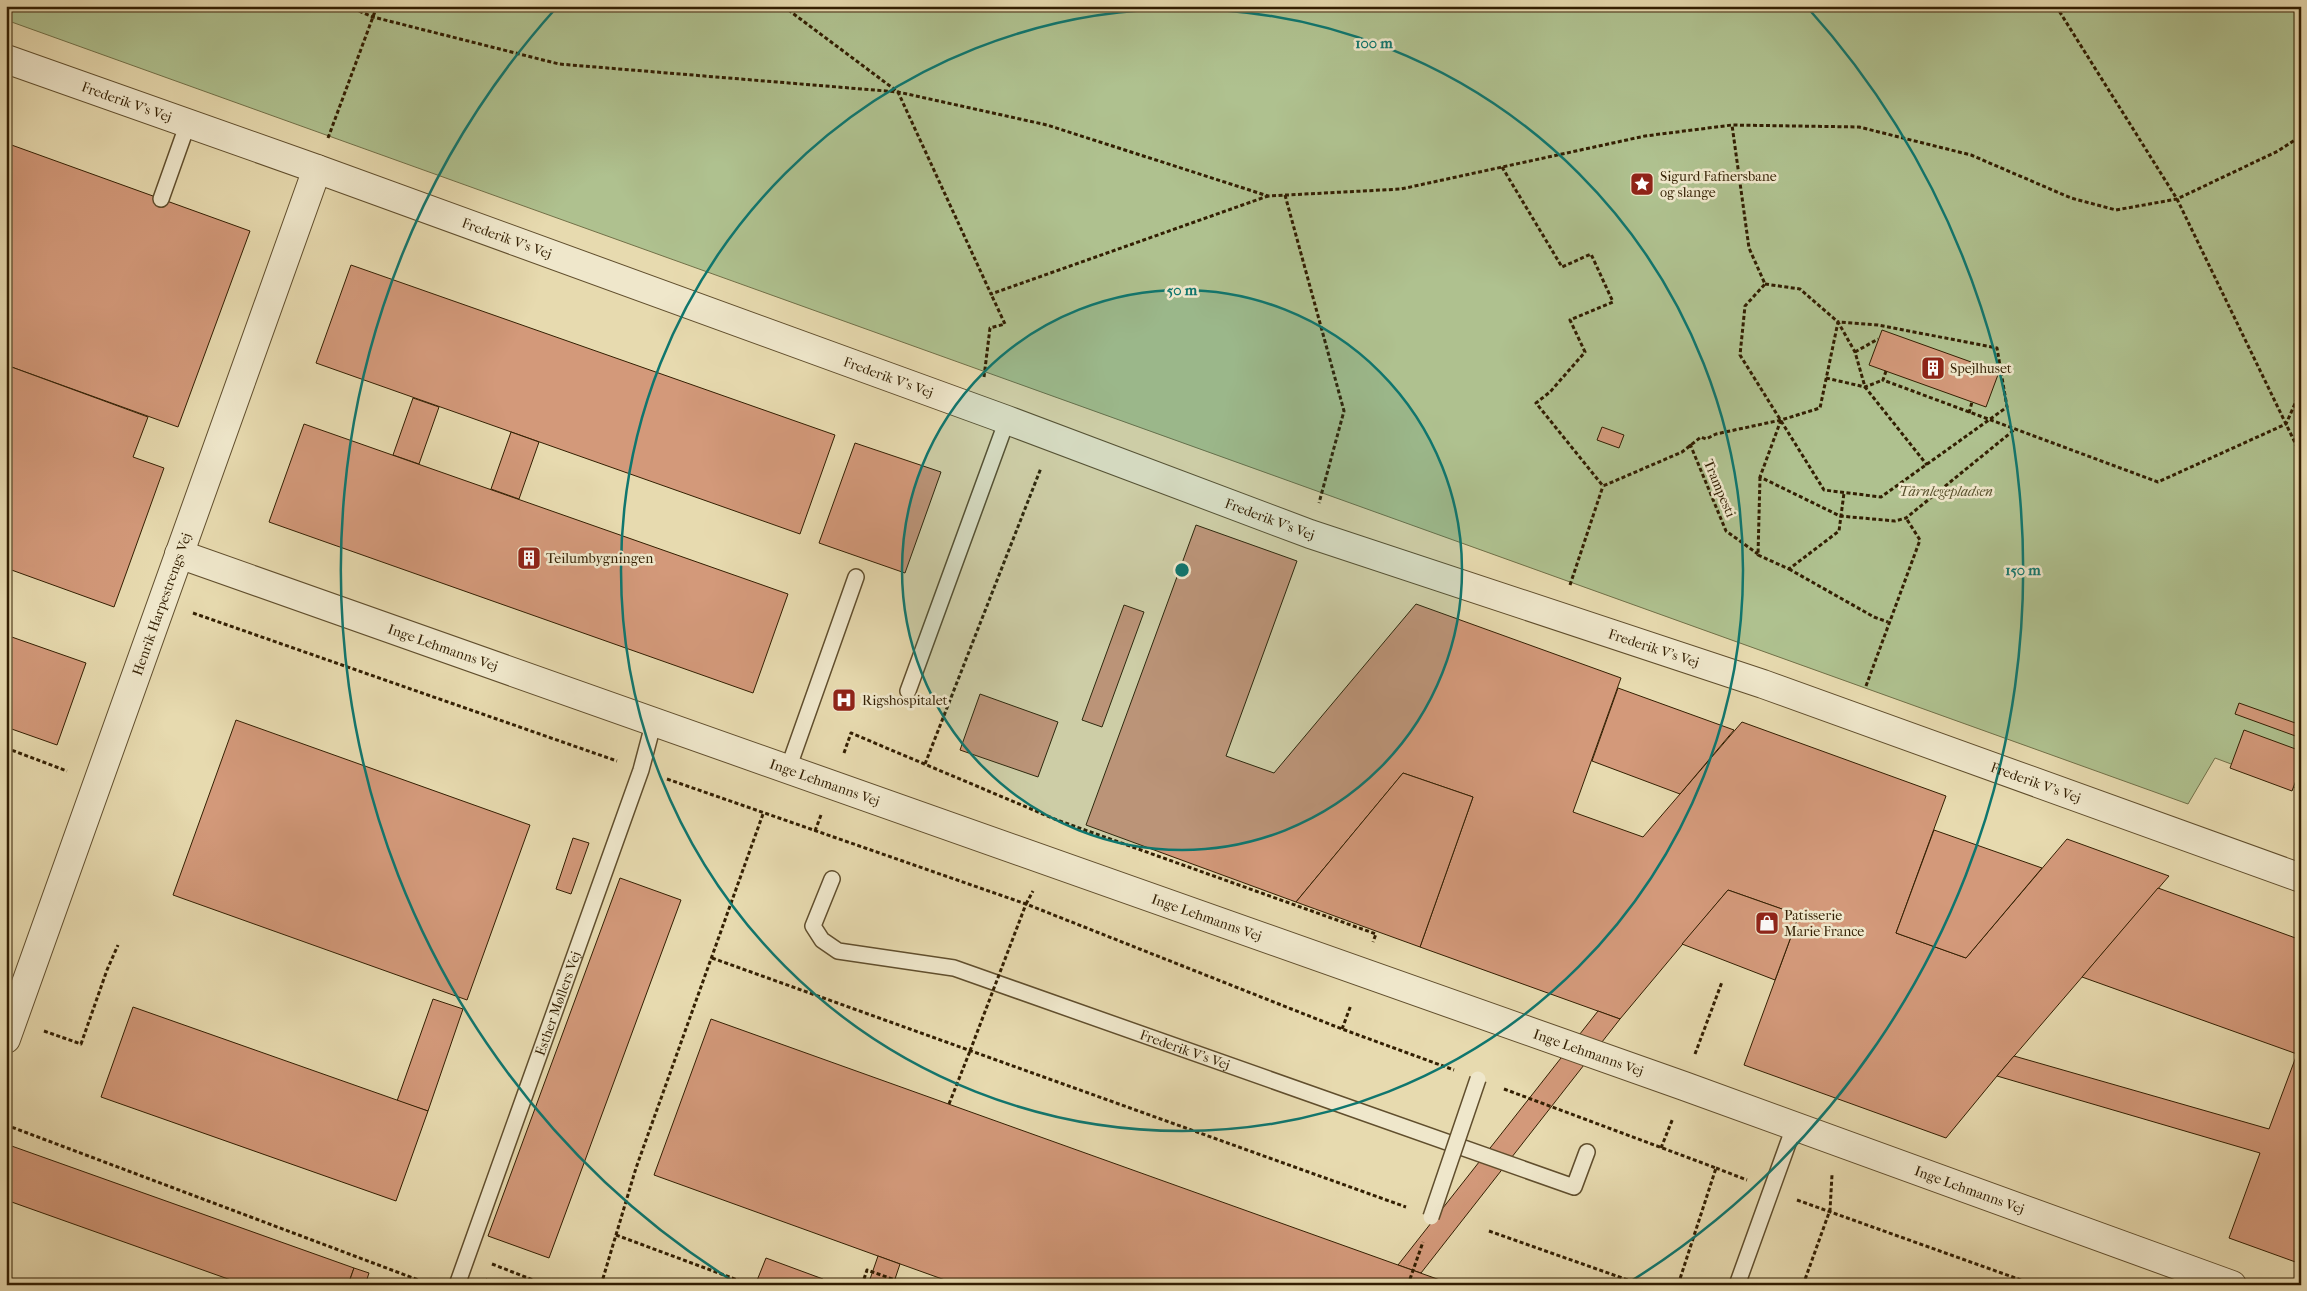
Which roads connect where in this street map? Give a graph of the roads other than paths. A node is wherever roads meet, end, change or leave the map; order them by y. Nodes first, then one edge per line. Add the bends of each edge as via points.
1 (6, 58) edge
2 (188, 123) junction
3 (317, 169) junction
4 (162, 199) dead end
5 (1007, 420) junction
6 (179, 554) junction
7 (856, 577) dead end
8 (908, 691) dead end
9 (654, 722) junction
10 (788, 769) junction
11 (2301, 878) edge
12 (832, 879) dead end
13 (6, 1039) edge
14 (1478, 1079) road end
15 (1794, 1127) junction
16 (1587, 1152) dead end
17 (1431, 1216) road end
18 (457, 1285) edge
19 (1737, 1285) edge
20 (2232, 1285) edge

1 - 2 street, Frederik V's Vej
2 - 3 street, Frederik V's Vej
2 - 4 lane
3 - 5 street, Frederik V's Vej
3 - 6 street, Henrik Harpestrengs Vej
5 - 8 lane
5 - 11 street, Frederik V's Vej via 1310,534 1763,684
6 - 9 street, Inge Lehmanns Vej
6 - 13 street, Henrik Harpestrengs Vej
7 - 10 lane
9 - 10 street, Inge Lehmanns Vej
9 - 18 lane, Esther Møllers Vej via 640,770
10 - 15 street, Inge Lehmanns Vej
12 - 16 lane, Frederik V's Vej via 813,926 822,940 838,951 954,968 1574,1187
14 - 17 lane, bridge
15 - 19 lane
15 - 20 street, Inge Lehmanns Vej

